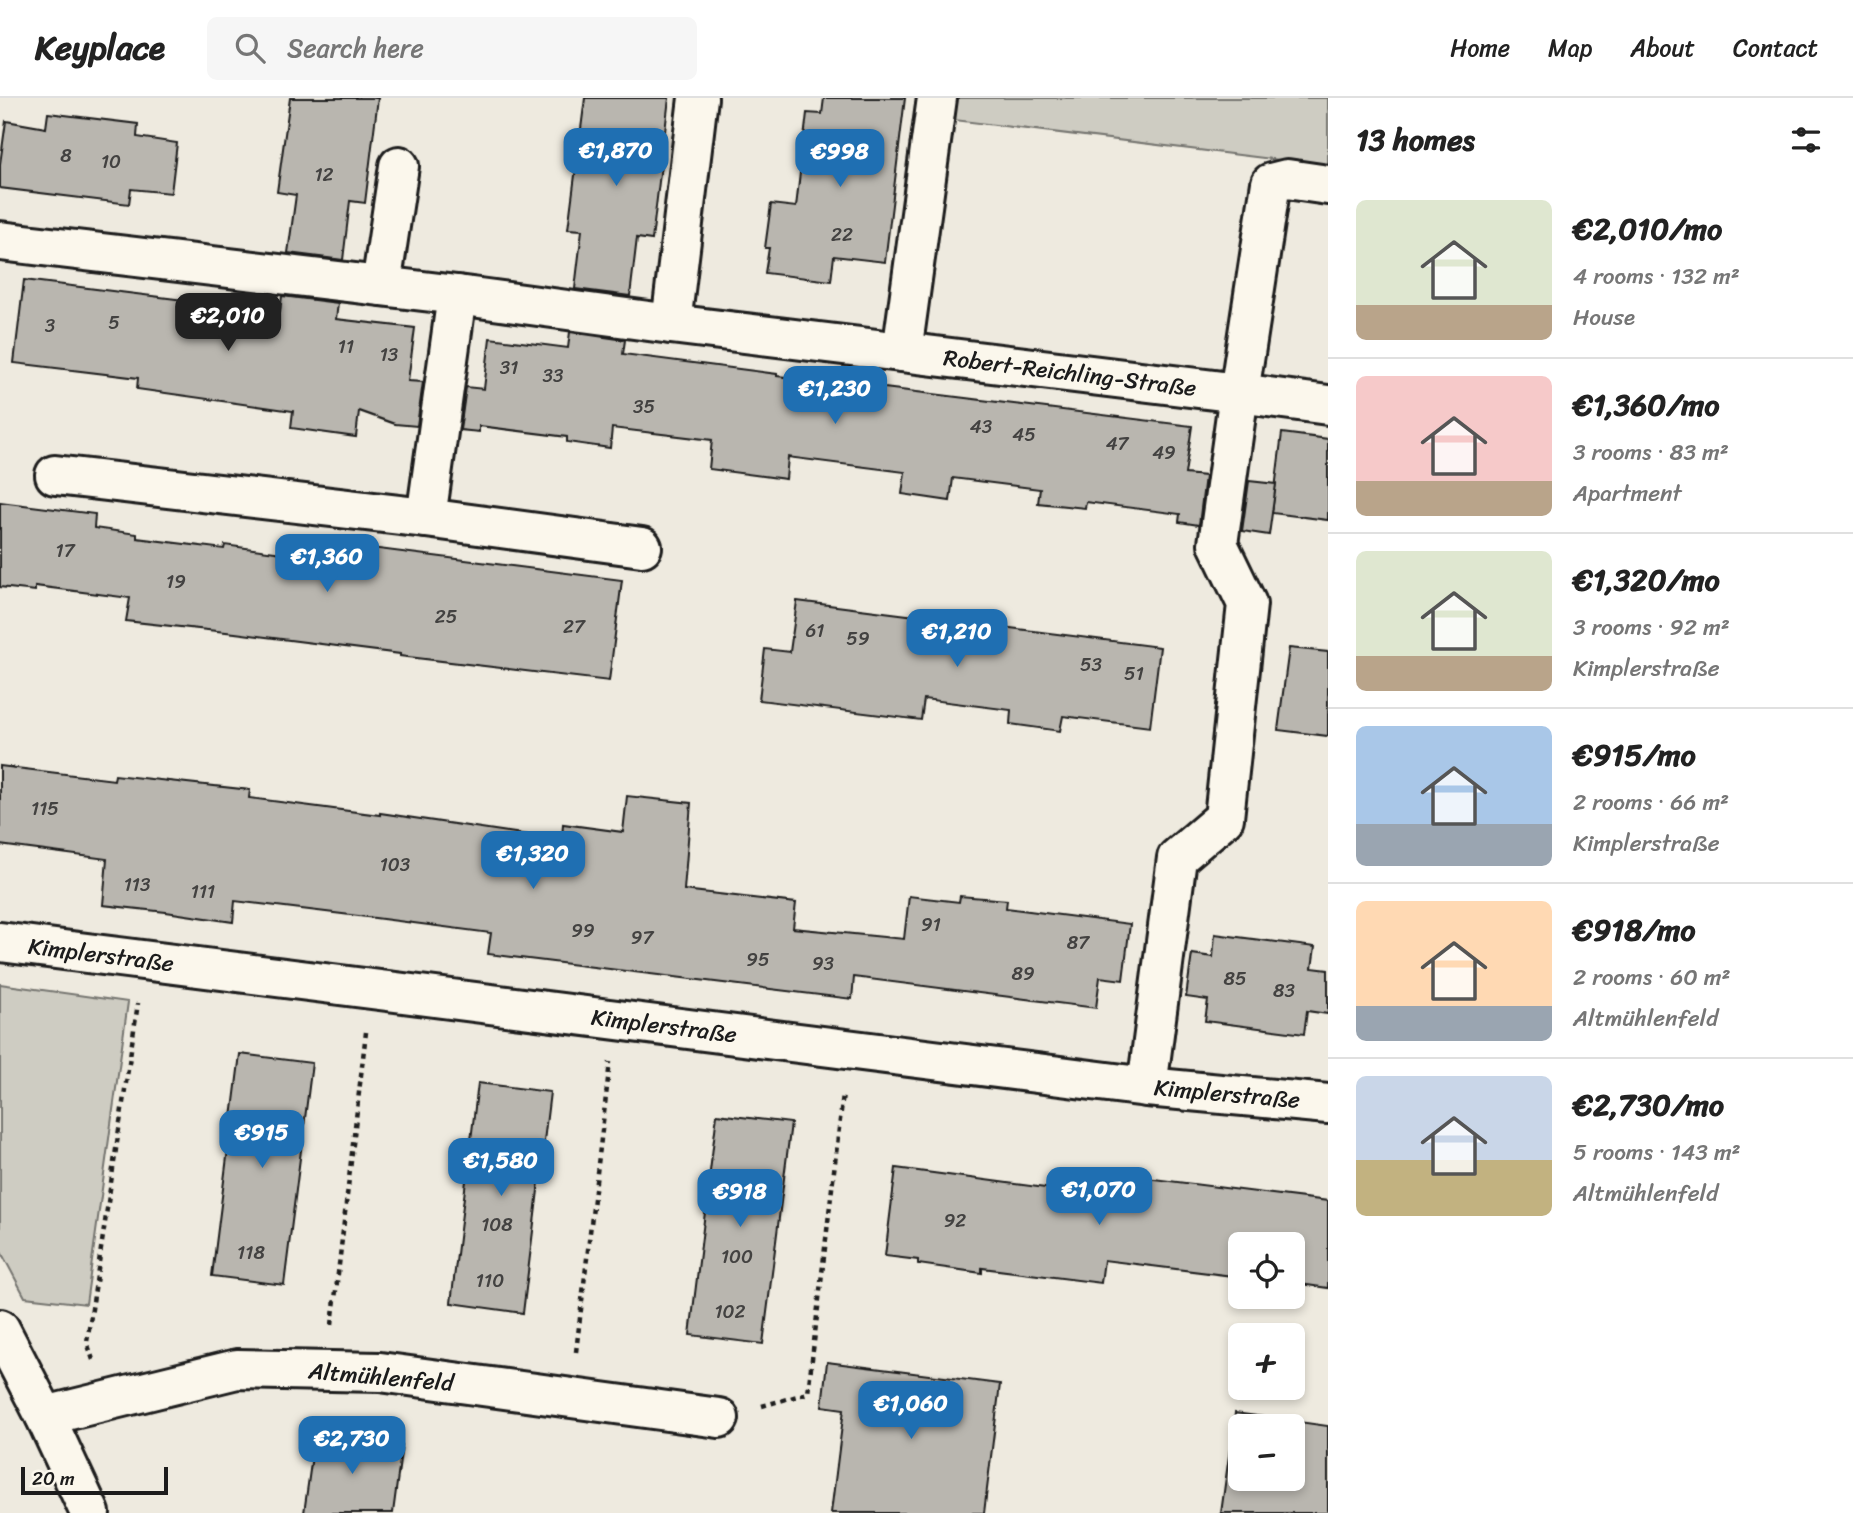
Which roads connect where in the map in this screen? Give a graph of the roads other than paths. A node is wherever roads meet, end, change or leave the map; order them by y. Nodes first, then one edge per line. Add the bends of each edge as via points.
1 (698, 98) edge
2 (937, 98) edge
3 (399, 166) dead end
4 (1328, 185) edge
5 (0, 242) edge
6 (381, 286) junction
7 (457, 295) junction
8 (671, 324) junction
9 (902, 352) junction
10 (1239, 394) junction
11 (1328, 405) edge
12 (55, 475) dead end
13 (426, 519) junction
14 (642, 547) dead end
15 (0, 942) edge
16 (1147, 1087) junction
17 (1328, 1104) edge
18 (0, 1329) edge
19 (45, 1416) junction
20 (719, 1418) road end
21 (90, 1513) edge

1 - 8 street
2 - 9 street
3 - 6 street
4 - 10 street via 1287,179 1270,183
5 - 6 street, Robert-Reichling-Straße
6 - 7 street, Robert-Reichling-Straße
7 - 8 street, Robert-Reichling-Straße
7 - 13 street
8 - 9 street, Robert-Reichling-Straße
9 - 10 street, Robert-Reichling-Straße
10 - 11 street, Robert-Reichling-Straße
10 - 16 street via 1218,544 1247,604 1224,818 1177,858
12 - 13 street
13 - 14 street
15 - 16 street, Kimplerstraße
16 - 17 street, Kimplerstraße
18 - 19 street
19 - 20 street, Altmühlenfeld via 237,1368 380,1372
19 - 21 street

